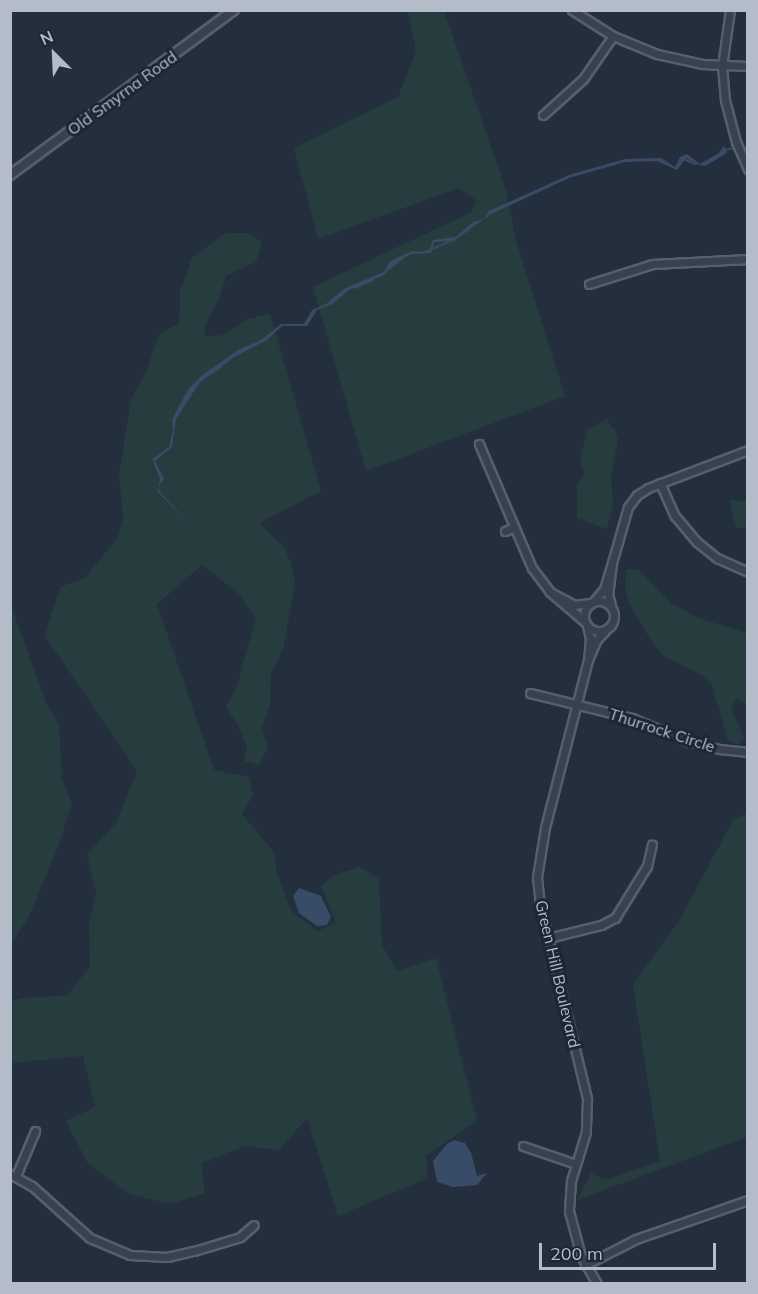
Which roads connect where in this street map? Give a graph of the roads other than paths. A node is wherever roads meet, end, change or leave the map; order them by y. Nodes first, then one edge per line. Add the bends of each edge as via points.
1 (234, 10) edge
2 (572, 10) edge
3 (730, 10) edge
4 (613, 36) junction
5 (722, 66) junction
6 (747, 66) edge
7 (543, 115) dead end
8 (747, 169) edge
9 (10, 175) edge
10 (747, 259) edge
11 (589, 284) dead end
12 (478, 444) dead end
13 (747, 450) edge
14 (660, 483) junction
15 (514, 527) junction
16 (505, 531) dead end
17 (612, 563) junction
18 (747, 572) edge
19 (549, 592) junction
20 (592, 602) junction
21 (612, 607) junction
22 (585, 623) junction
23 (608, 628) junction
24 (588, 660) junction
25 (530, 693) dead end
26 (577, 704) junction
27 (747, 752) edge
28 (652, 845) dead end
29 (548, 938) junction
30 (35, 1131) dead end
31 (523, 1146) dead end
32 (576, 1164) junction
33 (14, 1175) edge
34 (747, 1200) edge
35 (254, 1225) dead end
36 (585, 1265) junction
37 (597, 1284) edge

1 - 9 street, Old Smyrna Road
2 - 4 street
3 - 5 street
4 - 5 street via 672,58
4 - 7 street via 583,79
5 - 6 street
5 - 8 street via 729,117
10 - 11 street via 660,263
12 - 15 street
13 - 14 street
14 - 17 street via 629,503
14 - 18 street via 675,516 697,542 717,558
15 - 16 street
15 - 19 street via 536,576
17 - 20 street via 604,589
17 - 21 street via 608,592
19 - 20 street via 572,604
19 - 22 street
20 - 21 street via 603,601
20 - 22 street via 584,611
21 - 23 street via 614,619
22 - 23 street via 595,631
22 - 24 street, Green Hill Boulevard via 590,638
23 - 24 street, Green Hill Boulevard via 597,639
24 - 26 street, Green Hill Boulevard
25 - 26 street, Thurrock Circle
26 - 27 street, Thurrock Circle via 636,720 677,738
26 - 29 street, Green Hill Boulevard via 538,862 538,896
28 - 29 street via 647,866 612,921
29 - 32 street, Green Hill Boulevard via 587,1099 586,1132
30 - 33 street
31 - 32 street
32 - 36 street, Green Hill Boulevard via 569,1187 569,1211
33 - 35 street via 32,1186 90,1238 130,1255 167,1257 194,1251 240,1237
34 - 36 street via 636,1239
36 - 37 street, Green Hill Boulevard

